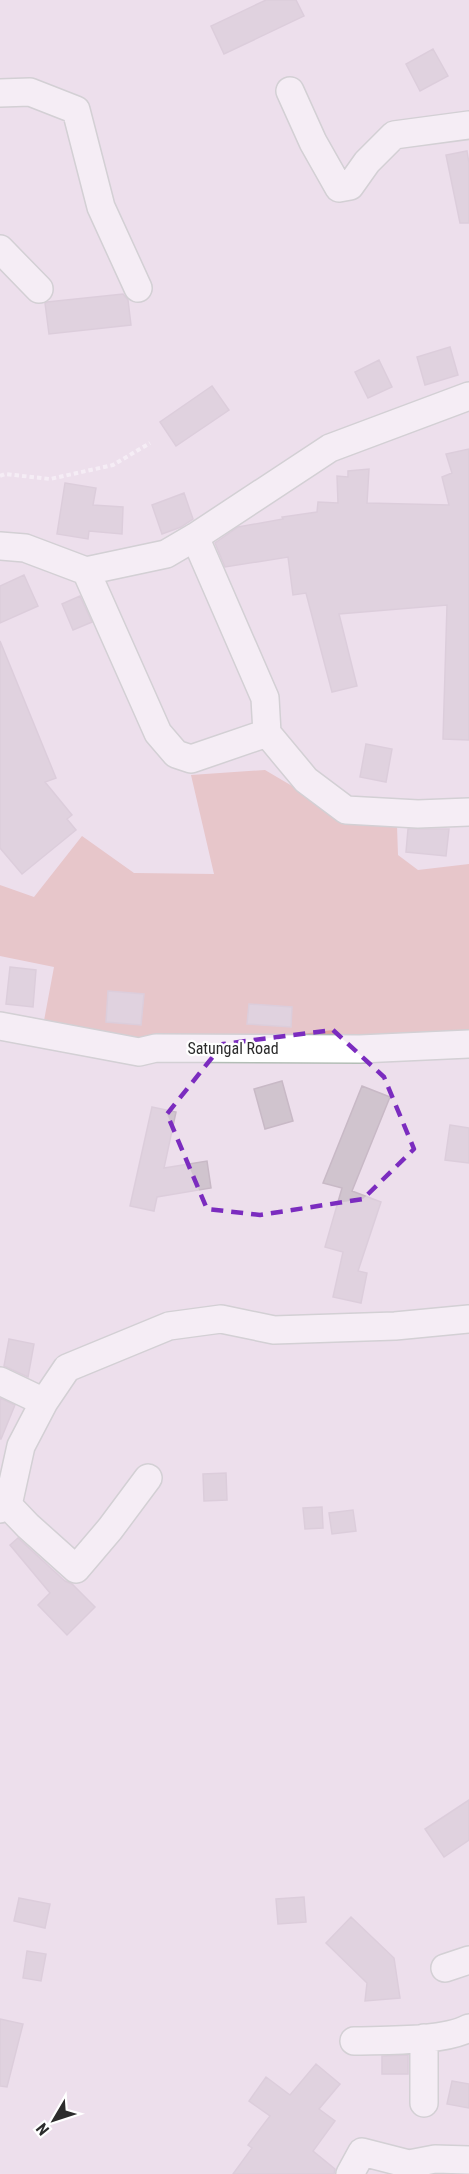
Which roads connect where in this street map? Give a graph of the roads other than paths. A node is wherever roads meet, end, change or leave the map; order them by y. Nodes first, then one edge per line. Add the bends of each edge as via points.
1 (290, 91) dead end
2 (0, 93) edge
3 (469, 125) edge
4 (0, 249) edge
5 (138, 288) dead end
6 (39, 290) dead end
7 (469, 396) edge
8 (195, 537) junction
9 (0, 546) edge
10 (86, 571) junction
11 (267, 733) junction
12 (469, 812) edge
13 (0, 1026) edge
14 (469, 1044) edge
15 (469, 1318) edge
16 (0, 1381) edge
17 (44, 1402) junction
18 (148, 1478) dead end
19 (4, 1507) edge
20 (469, 2028) edge
21 (424, 2038) junction
22 (354, 2041) dead end
23 (424, 2103) dead end
24 (469, 2160) edge
25 (350, 2174) edge

1 - 3 street via 339,188 350,186 394,135
2 - 5 street via 30,92 76,110 101,207
4 - 6 street
7 - 8 street via 330,448
8 - 10 street via 166,554
8 - 11 street via 266,698
9 - 10 street via 25,548
10 - 11 street via 158,733 176,754 191,759
11 - 12 street via 306,780 346,810
13 - 14 street, Satungal Road via 139,1052 156,1048 360,1049
15 - 17 street via 395,1326 274,1330 220,1319 169,1326 67,1368
16 - 17 street
17 - 19 street via 21,1446
18 - 19 street via 76,1569
20 - 21 street
21 - 22 street
21 - 23 street
24 - 25 street via 435,2159 409,2164 363,2152

